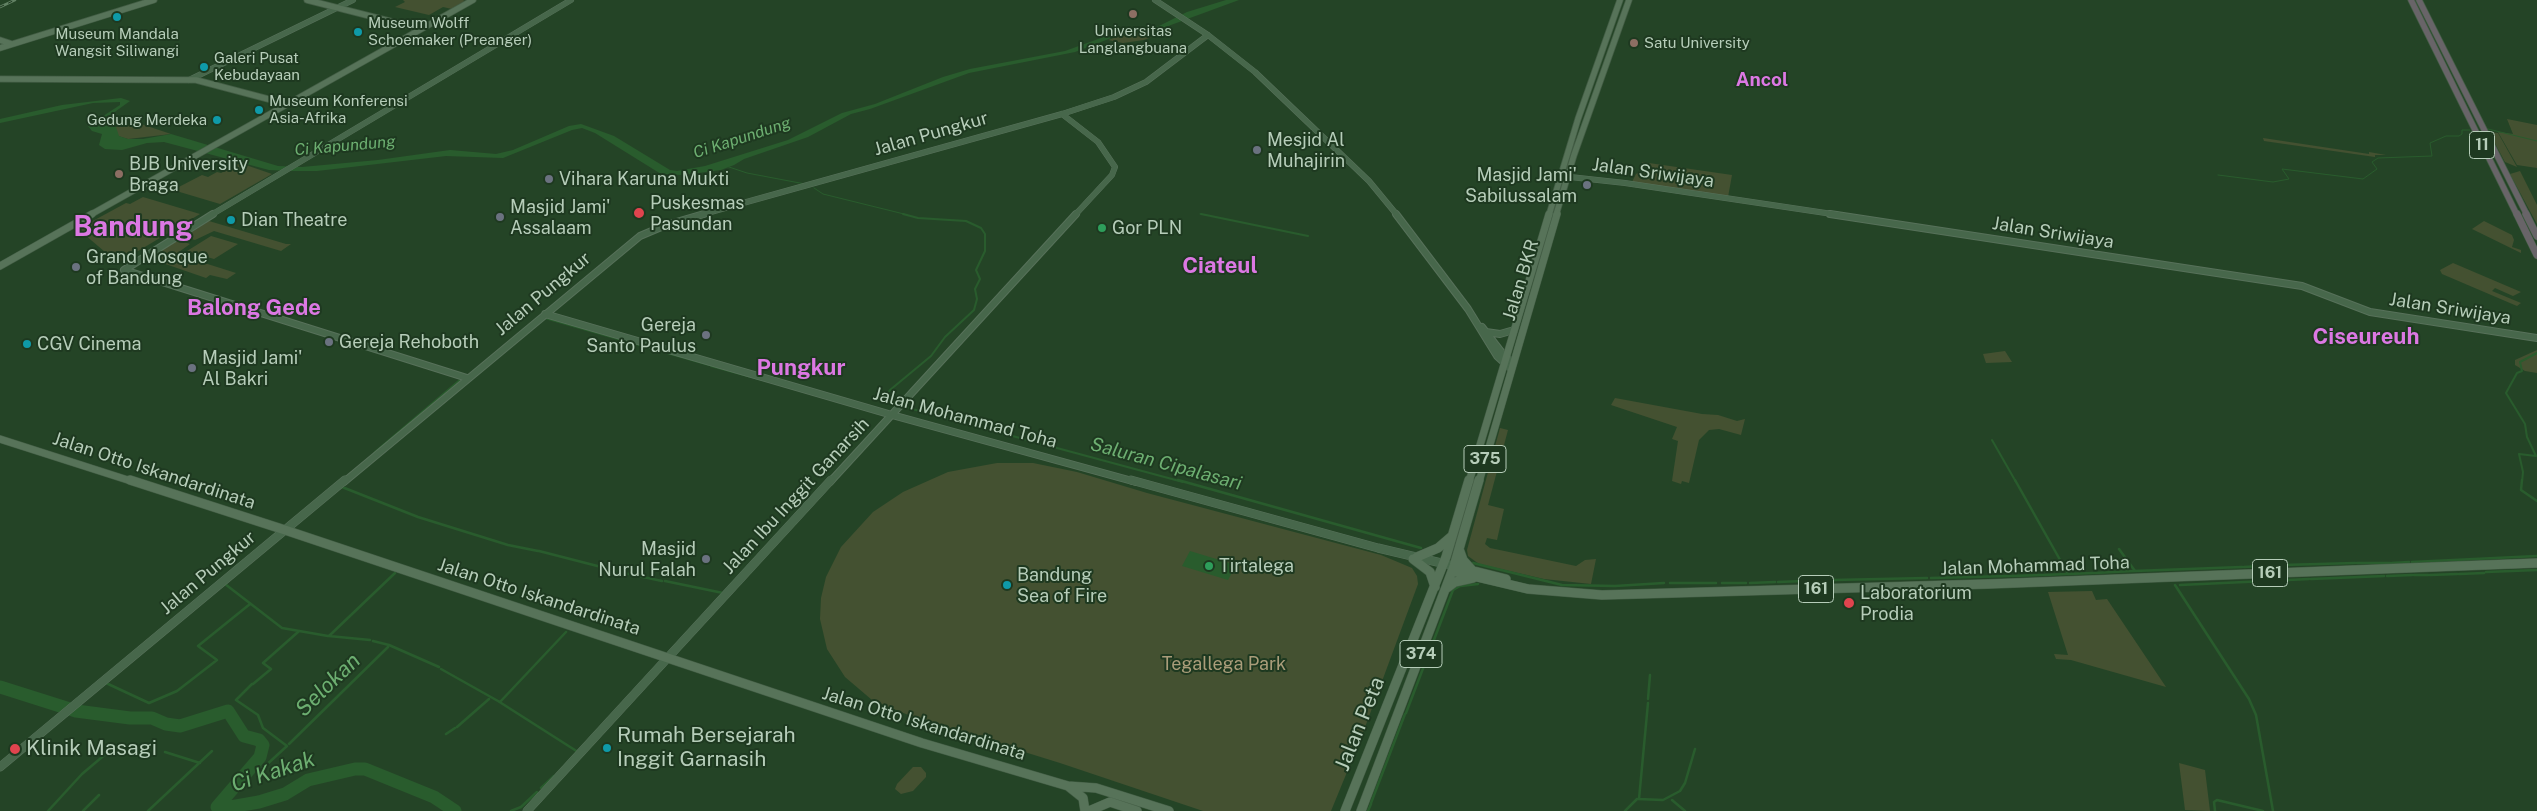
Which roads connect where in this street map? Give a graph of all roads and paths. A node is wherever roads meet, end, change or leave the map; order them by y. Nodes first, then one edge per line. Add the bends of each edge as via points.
1 (154, 0) edge
2 (307, 0) edge
3 (353, 0) edge
4 (473, 0) edge
5 (571, 0) edge
6 (1155, 0) edge
7 (1167, 0) edge
8 (1620, 0) edge
9 (1629, 0) edge
10 (2411, 0) edge
11 (2419, 0) edge
12 (336, 8) junction
13 (1178, 13) junction
14 (421, 29) junction
15 (1208, 35) junction
16 (2428, 35) junction
17 (2437, 36) junction
18 (0, 40) edge
19 (12, 44) junction
20 (0, 48) edge
21 (0, 80) edge
22 (189, 80) junction
23 (287, 104) junction
24 (1062, 114) junction
25 (1561, 176) junction
26 (1569, 176) junction
27 (2520, 220) junction
28 (2530, 223) junction
29 (2537, 236) edge
30 (2537, 255) edge
31 (0, 266) edge
32 (545, 314) junction
33 (1476, 321) junction
34 (1514, 330) junction
35 (1486, 332) junction
36 (2537, 338) edge
37 (1508, 363) junction
38 (467, 378) junction
39 (892, 415) junction
40 (0, 439) edge
41 (285, 530) junction
42 (1452, 536) junction
43 (1459, 549) junction
44 (1415, 558) junction
45 (2537, 563) edge
46 (1443, 566) junction
47 (1453, 569) junction
48 (1477, 575) junction
49 (1435, 587) junction
50 (1445, 590) junction
51 (669, 658) junction
52 (1378, 724) junction
53 (1391, 728) junction
54 (0, 767) edge
55 (1068, 786) junction
56 (1121, 800) junction
57 (527, 811) edge
58 (1087, 811) edge
59 (1137, 811) edge
60 (1169, 811) edge
61 (1345, 811) edge
62 (1361, 811) edge

1 - 19 main road
2 - 12 main road
3 - 12 main road
4 - 14 main road
5 - 38 main road via 124,268 126,272 151,281
6 - 13 main road
7 - 13 main road
8 - 25 main road, Jalan BKR / 375
9 - 26 main road, Jalan BKR / 375
10 - 16 highway, 11
11 - 17 highway, 11
12 - 14 main road
12 - 22 main road
13 - 15 main road
14 - 23 main road
15 - 24 main road, Jalan Pungkur via 1146,82 1120,95
15 - 33 main road via 1271,86 1369,181 1429,255
16 - 17 highway
16 - 27 highway, 11
17 - 28 highway, 11
18 - 19 main road
19 - 20 main road
21 - 22 main road
22 - 23 main road
23 - 31 main road
24 - 32 main road, Jalan Pungkur via 651,230 633,241
24 - 39 main road, Jalan Ibu Inggit Ganarsih via 1098,142 1115,167 1112,175
25 - 26 main road, Jalan Sriwijaya
25 - 34 main road, Jalan BKR / 375
26 - 36 main road, Jalan Sriwijaya via 2302,286 2370,312
26 - 37 main road, Jalan BKR / 375
27 - 28 highway
27 - 30 highway, 11
28 - 29 highway, 11
32 - 38 main road, Jalan Pungkur
32 - 39 main road, Jalan Mohammad Toha
33 - 35 main road
33 - 37 main road via 1480,331
34 - 35 main road via 1500,334
34 - 37 main road, Jalan BKR / 375
35 - 37 main road
37 - 42 main road, Jalan BKR / 375
37 - 43 main road, Jalan BKR / 375
38 - 41 main road, Jalan Pungkur
39 - 44 main road, Jalan Mohammad Toha
39 - 51 main road, Jalan Ibu Inggit Ganarsih
40 - 41 main road, Jalan Otto Iskandardinata
41 - 51 main road, Jalan Otto Iskandardinata
41 - 54 main road, Jalan Pungkur
42 - 44 main road via 1438,548
42 - 46 main road, Jalan BKR / 375
43 - 47 main road, Jalan BKR / 375
43 - 48 main road via 1465,563
44 - 46 main road, Jalan Mohammad Toha
44 - 49 main road via 1430,572
45 - 48 main road, Jalan Mohammad Toha / 161 via 1669,594 1569,594 1528,589
46 - 47 main road, Jalan Mohammad Toha / 161
46 - 49 main road, Jalan Peta / 374
47 - 48 main road, Jalan Mohammad Toha / 161
47 - 50 main road, Jalan Peta / 374
48 - 50 main road
49 - 52 main road, Jalan Peta / 374
50 - 53 main road, Jalan Peta / 374
51 - 55 main road, Jalan Otto Iskandardinata via 922,742
51 - 57 main road, Jalan Ibu Inggit Ganarsih
52 - 53 main road
52 - 61 main road, Jalan Peta / 374
53 - 62 main road, Jalan Peta / 374
55 - 56 main road, Jalan Otto Iskandardinata via 1096,788
55 - 58 main road, Jalan Otto Iskandardinata via 1083,798
56 - 58 main road, Jalan Otto Iskandardinata
56 - 59 main road, Jalan Otto Iskandardinata
56 - 60 main road, Jalan Otto Iskandardinata

